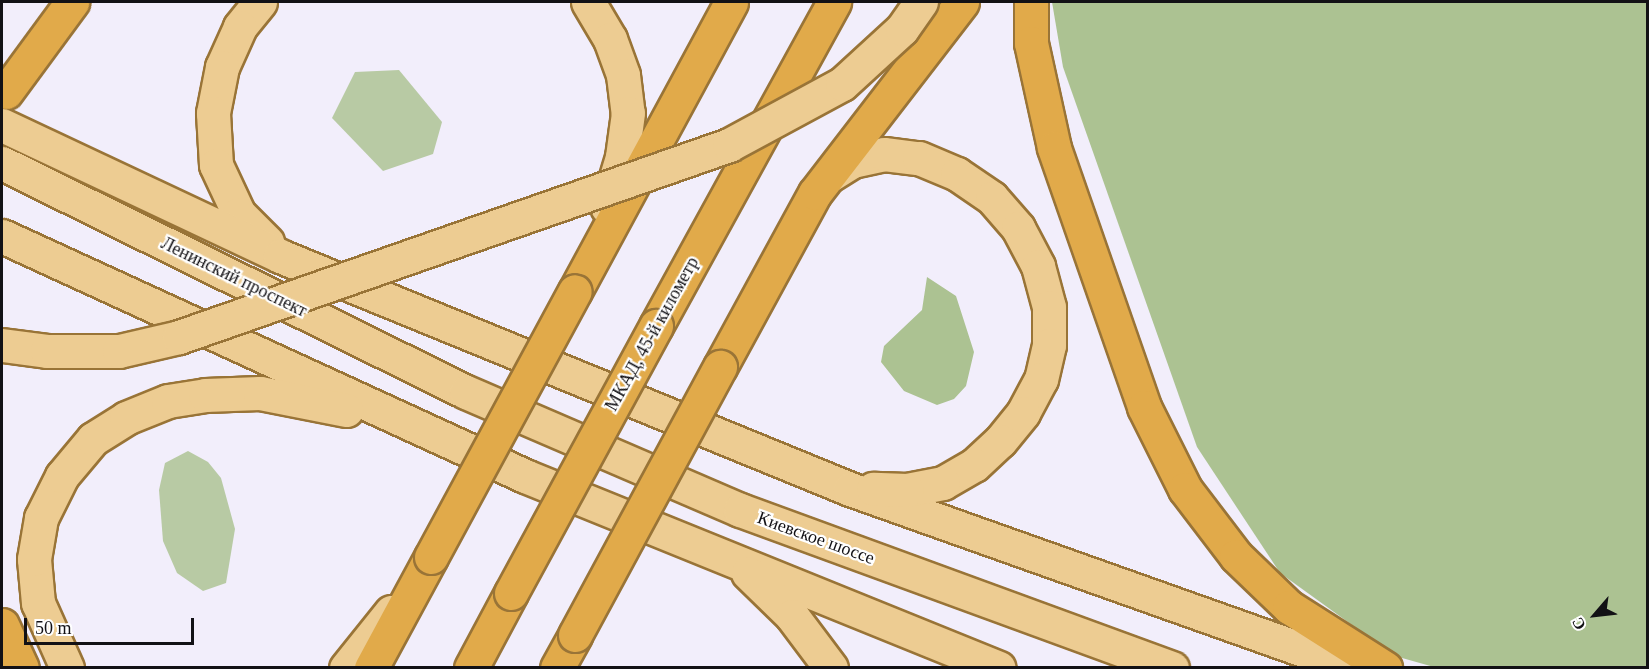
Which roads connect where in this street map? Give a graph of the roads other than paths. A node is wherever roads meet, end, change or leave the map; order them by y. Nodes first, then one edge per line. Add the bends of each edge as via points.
1 (72, 2) edge
2 (260, 2) edge
3 (588, 2) edge
4 (731, 2) edge
5 (834, 2) edge
6 (921, 2) edge
7 (962, 2) edge
8 (1031, 2) edge
9 (6, 92) dead end
10 (2, 125) edge
11 (2, 163) edge
12 (830, 175) junction
13 (2, 236) edge
14 (280, 256) junction
15 (576, 289) junction
16 (2, 345) edge
17 (466, 392) joint
18 (402, 422) junction
19 (850, 489) junction
20 (428, 561) junction
21 (736, 561) junction
22 (2, 625) edge
23 (22, 668) edge
24 (67, 668) edge
25 (346, 668) edge
26 (371, 668) edge
27 (471, 668) edge
28 (557, 668) edge
29 (831, 668) edge
30 (999, 668) edge
31 (1172, 668) edge
32 (1354, 668) edge
33 (1385, 668) edge

1 - 9 highway
2 - 14 main road via 240,27 222,67 213,113 216,165 239,214
3 - 15 main road via 610,39 623,75 628,113 622,157
4 - 15 highway
5 - 27 highway, МКАД, 45-й километр, bridge
6 - 16 main road, bridge via 902,29 842,84 729,144 178,337 119,351 47,351
7 - 12 highway
8 - 33 highway via 1031,43 1054,148 1144,407 1185,489 1236,556 1289,607
10 - 14 main road
11 - 17 main road, Ленинский проспект
12 - 19 main road via 852,162 884,154 920,158 957,174 992,198 1018,228 1038,266 1049,307 1048,345 1041,378 1023,413 974,465 943,483 907,490
12 - 28 highway, bridge via 815,193
13 - 18 main road
14 - 19 main road
15 - 20 highway, bridge
17 - 31 main road, Киевское шоссе via 740,510
18 - 21 main road
18 - 24 main road via 260,393 204,395 168,401 126,418 93,439 62,476 41,518 34,559 38,603
19 - 32 main road
20 - 25 main road
20 - 26 highway
21 - 29 main road via 792,616
21 - 30 main road
22 - 23 highway

